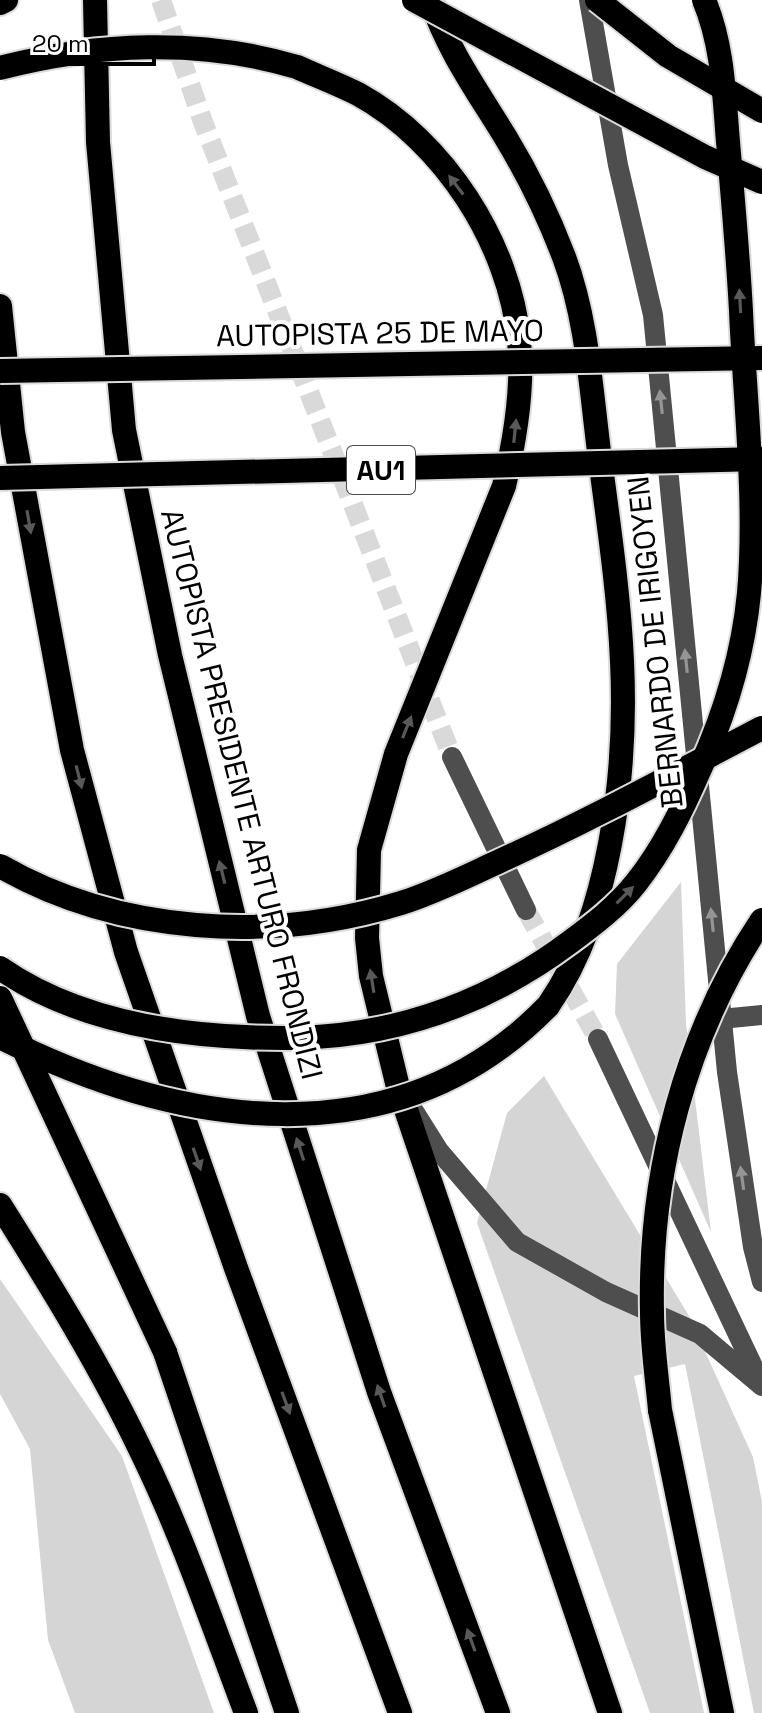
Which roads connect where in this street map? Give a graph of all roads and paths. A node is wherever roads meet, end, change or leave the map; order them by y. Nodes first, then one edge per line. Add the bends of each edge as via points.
1 (6, 0) edge
2 (95, 0) edge
3 (414, 0) edge
4 (431, 0) edge
5 (589, 0) edge
6 (597, 0) edge
7 (704, 0) edge
8 (0, 3) edge
9 (0, 68) edge
10 (762, 111) edge
11 (762, 182) edge
12 (0, 306) edge
13 (762, 358) edge
14 (0, 371) edge
15 (762, 459) edge
16 (0, 478) edge
17 (762, 728) edge
18 (452, 757) tunnel mouth
19 (0, 866) edge
20 (526, 910) tunnel mouth
21 (762, 920) edge
22 (0, 968) edge
23 (0, 998) edge
24 (762, 1015) edge
25 (721, 1019) junction
26 (0, 1037) edge
27 (598, 1039) tunnel mouth
28 (397, 1083) junction
29 (0, 1205) edge
30 (762, 1282) edge
31 (762, 1385) edge
32 (246, 1713) edge
33 (287, 1713) edge
34 (400, 1713) edge
35 (498, 1713) edge
36 (610, 1713) edge
37 (722, 1713) edge

1 - 8 highway
35 -> 2 highway, AUTOPISTA PRESIDENTE ARTURO FRONDIZI via 379,1392 258,1016 170,655 124,430 98,142
3 - 11 highway, bridge via 705,157
4 - 26 highway, bridge via 444,39 537,192 565,259 583,327 620,603 625,745 593,916 567,979 521,1034 455,1077 391,1100 328,1112 226,1110 152,1098 68,1071
25 -> 5 street, BERNARDO DE IRIGOYEN via 653,315 618,165
6 - 10 highway, bridge via 668,56
22 -> 7 highway, bridge via 73,1005 192,1033 233,1038 363,1033 426,1019 495,990 588,929 635,885 669,833 713,742 734,679 749,592 738,253 720,55
28 -> 9 highway, bridge via 371,976 369,850 396,754 504,486 513,446 520,345 516,316 493,250 476,212 453,180 392,118 359,95 297,67 245,55 135,47
12 -> 34 highway via 13,432 72,750 126,952
13 - 14 highway, AUTOPISTA 25 DE MAYO, bridge
15 - 16 highway, AU1, bridge
17 - 19 highway, bridge via 553,837 438,889 355,915 271,925 168,923 94,907
18 - 20 street
21 - 37 highway, bridge via 708,1017 671,1129 655,1223 652,1314 660,1410
23 - 33 highway, bridge via 165,1352
24 - 25 street
30 -> 25 street, BERNARDO DE IRIGOYEN
27 - 31 street
28 - 31 street via 439,1151 517,1242 606,1292 700,1334
28 - 36 highway
29 - 32 highway via 77,1330 143,1454

